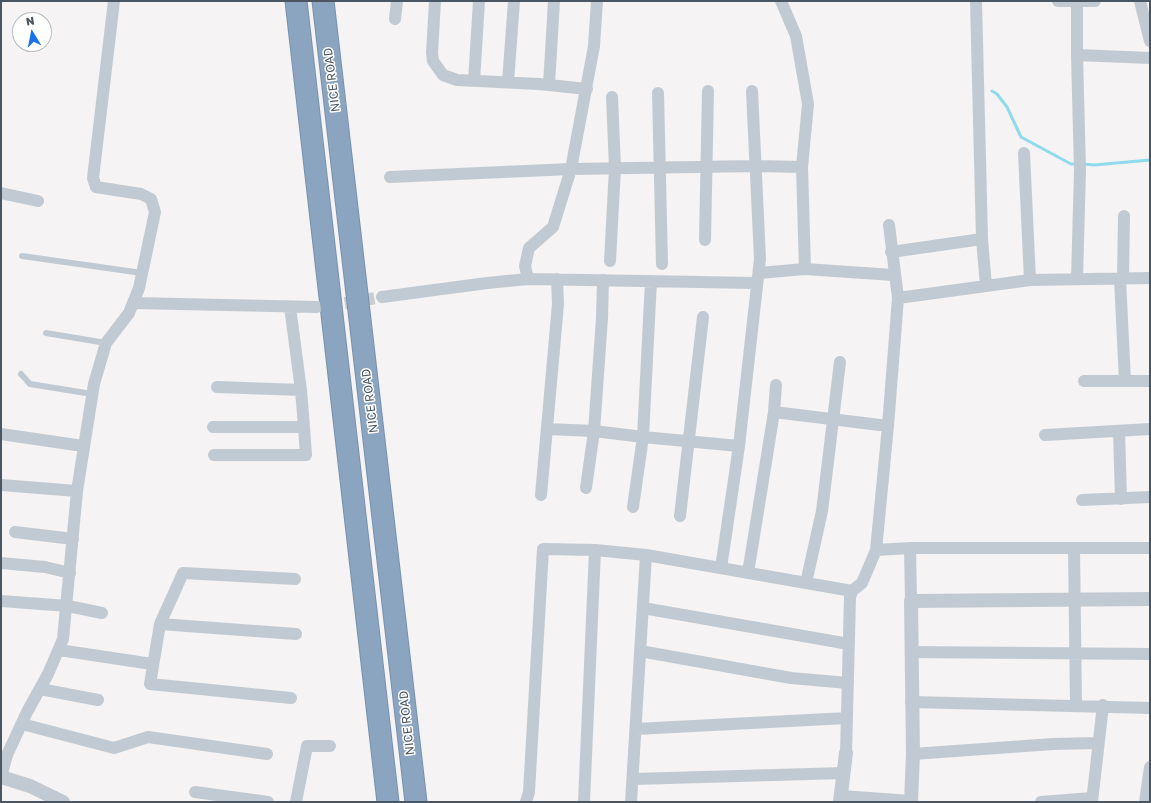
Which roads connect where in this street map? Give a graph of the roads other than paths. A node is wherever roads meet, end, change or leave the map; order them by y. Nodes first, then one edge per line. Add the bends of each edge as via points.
1 (114, 1) edge
2 (296, 1) edge
3 (323, 1) edge
4 (398, 1) edge
5 (435, 1) edge
6 (479, 1) edge
7 (514, 1) edge
8 (554, 1) edge
9 (597, 1) edge
10 (781, 1) edge
11 (976, 1) edge
12 (1058, 1) edge
13 (1095, 1) edge
14 (1140, 1) edge
15 (1077, 2) edge
16 (395, 19) dead end
17 (1150, 41) edge
18 (1077, 55) junction
19 (1150, 58) edge
20 (474, 80) junction
21 (508, 82) junction
22 (549, 85) junction
23 (587, 89) junction
24 (708, 91) dead end
25 (752, 91) dead end
26 (658, 93) dead end
27 (612, 97) dead end
28 (1024, 153) dead end
29 (756, 166) junction
30 (706, 167) junction
31 (802, 167) junction
32 (615, 168) junction
33 (660, 168) junction
34 (571, 169) junction
35 (390, 177) dead end
36 (1, 193) edge
37 (38, 201) dead end
38 (1124, 216) dead end
39 (889, 226) dead end
40 (982, 238) junction
41 (705, 240) dead end
42 (891, 252) junction
43 (22, 256) dead end
44 (610, 261) dead end
45 (662, 264) dead end
46 (805, 269) junction
47 (142, 273) junction
48 (894, 275) junction
49 (758, 278) junction
50 (1150, 278) edge
51 (528, 279) junction
52 (1121, 279) junction
53 (557, 280) junction
54 (603, 280) junction
55 (1030, 280) junction
56 (1077, 280) junction
57 (651, 281) junction
58 (986, 286) junction
59 (382, 297) tunnel mouth
60 (898, 298) junction
61 (133, 303) junction
62 (290, 306) junction
63 (318, 307) tunnel mouth
64 (703, 317) dead end
65 (46, 333) dead end
66 (106, 343) junction
67 (840, 362) dead end
68 (21, 374) dead end
69 (1084, 381) dead end
70 (1150, 381) edge
71 (1125, 382) junction
72 (776, 385) dead end
73 (217, 387) dead end
74 (301, 390) junction
75 (92, 394) junction
76 (774, 412) junction
77 (833, 420) junction
78 (888, 426) junction
79 (214, 427) dead end
80 (304, 427) junction
81 (547, 429) junction
82 (1150, 430) edge
83 (594, 431) junction
84 (1119, 431) junction
85 (1, 434) edge
86 (1045, 435) dead end
87 (643, 437) junction
88 (688, 441) junction
89 (83, 446) junction
90 (739, 446) junction
91 (214, 455) dead end
92 (1, 485) edge
93 (586, 488) dead end
94 (77, 491) junction
95 (541, 495) dead end
96 (1150, 497) edge
97 (1121, 499) junction
98 (1082, 500) dead end
99 (633, 507) dead end
100 (680, 516) dead end
101 (15, 532) dead end
102 (73, 539) junction
103 (910, 548) junction
104 (1074, 548) junction
105 (1150, 548) edge
106 (595, 550) junction
107 (876, 550) junction
108 (646, 555) junction
109 (1, 563) edge
110 (721, 568) junction
111 (70, 572) junction
112 (748, 573) junction
113 (295, 579) dead end
114 (806, 583) junction
115 (852, 591) junction
116 (1075, 599) junction
117 (1, 600) edge
118 (1150, 600) edge
119 (911, 601) junction
120 (68, 606) junction
121 (643, 608) junction
122 (102, 612) dead end
123 (160, 624) junction
124 (296, 634) dead end
125 (849, 644) junction
126 (59, 650) junction
127 (640, 651) junction
128 (911, 652) junction
129 (1075, 654) junction
130 (1150, 654) edge
131 (152, 664) junction
132 (848, 683) junction
133 (40, 689) junction
134 (291, 698) dead end
135 (98, 700) dead end
136 (911, 702) junction
137 (1076, 705) junction
138 (1103, 705) junction
139 (1150, 708) edge
140 (847, 718) junction
141 (22, 724) junction
142 (636, 729) junction
143 (1098, 743) junction
144 (330, 746) dead end
145 (846, 753) joint
146 (267, 754) dead end
147 (913, 754) junction
148 (1150, 767) edge
149 (844, 773) junction
150 (1, 777) edge
151 (633, 779) junction
152 (195, 792) dead end
153 (841, 800) edge
154 (1092, 800) edge
155 (62, 802) edge
156 (268, 802) edge
157 (296, 802) edge
158 (388, 802) edge
159 (416, 802) edge
160 (526, 802) edge
161 (584, 802) edge
162 (632, 802) edge
163 (911, 802) edge
164 (915, 802) edge
165 (1041, 802) edge
166 (1145, 802) edge

1 - 47 street via 93,178 96,187 141,194 151,199 155,212
2 - 158 highway
3 - 159 highway, NICE ROAD
4 - 16 street
5 - 20 street via 433,61 443,74 457,80
6 - 20 street
7 - 21 street
8 - 22 street
9 - 23 street via 594,46
10 - 31 street via 796,36 808,104
11 - 40 street
12 - 15 street
13 - 15 street
14 - 17 street
15 - 18 street
18 - 19 street
18 - 56 street via 1080,170
20 - 21 street
21 - 22 street
22 - 23 street
23 - 34 street
24 - 30 street
25 - 29 street
26 - 33 street
27 - 32 street
28 - 55 street
29 - 30 street
29 - 31 street
29 - 49 street via 760,259
30 - 33 street
30 - 41 street
31 - 46 street
32 - 33 street
32 - 34 street
32 - 44 street
33 - 45 street
34 - 35 street
34 - 51 street via 553,227 529,248 525,266
36 - 37 street
38 - 52 street
39 - 42 street
40 - 42 street
40 - 58 street
42 - 48 street
43 - 47 lane
46 - 48 street
46 - 49 street
47 - 61 street
48 - 60 street
49 - 57 street
49 - 90 street
50 - 52 street
51 - 53 street
51 - 59 street via 487,282
52 - 56 street
52 - 71 street
53 - 54 street
53 - 81 street via 558,304
54 - 57 street
54 - 83 street
55 - 56 street
55 - 58 street
57 - 87 street
58 - 60 street
60 - 78 street
61 - 62 street
61 - 66 street via 129,313
62 - 63 street
62 - 74 street
64 - 88 street
65 - 66 lane
66 - 75 street
67 - 77 street
68 - 75 lane via 30,384
69 - 71 street
70 - 71 street
72 - 76 street
73 - 74 street
74 - 80 street
75 - 89 street
76 - 77 street
76 - 112 street
77 - 78 street
77 - 114 street via 822,511
78 - 107 street
79 - 80 street
80 - 91 street via 306,454
81 - 83 street
81 - 95 street
82 - 84 street
83 - 87 street
83 - 93 street
84 - 86 street
84 - 97 street
85 - 89 street
87 - 88 street
87 - 99 street
88 - 90 street
88 - 100 street
89 - 94 street
90 - 110 street
92 - 94 street
94 - 102 street
96 - 97 street
97 - 98 street
101 - 102 street
102 - 111 street
103 - 104 street
103 - 107 street
103 - 119 street
104 - 105 street
104 - 116 street
106 - 108 street
106 - 160 street via 543,549 529,792
106 - 161 street
107 - 115 street via 862,583
108 - 110 street
108 - 121 street
109 - 111 street
110 - 112 street
111 - 120 street
112 - 114 street
113 - 123 street via 183,573
114 - 115 street
115 - 125 street
116 - 118 street
116 - 119 street
116 - 129 street
117 - 120 street
119 - 128 street
120 - 122 street
120 - 126 street
121 - 125 street
121 - 127 street
123 - 124 street
123 - 131 street
125 - 132 street
126 - 131 street
126 - 133 street
127 - 132 street via 791,678
127 - 142 street
128 - 129 street
128 - 136 street
129 - 130 street
129 - 137 street
131 - 134 street via 150,684
132 - 140 street
133 - 135 street
133 - 141 street
136 - 137 street
136 - 147 street
137 - 138 street
138 - 139 street
138 - 143 street
140 - 142 street
140 - 145 street
141 - 146 street via 114,748 148,737
141 - 150 street via 7,755
142 - 151 street
143 - 147 street
143 - 154 street
144 - 157 street via 308,746
145 - 149 street
147 - 163 street
148 - 166 street
149 - 151 street
149 - 153 street
150 - 155 street via 30,786
151 - 162 street
152 - 156 street
153 - 163 street
154 - 165 street
163 - 164 street

